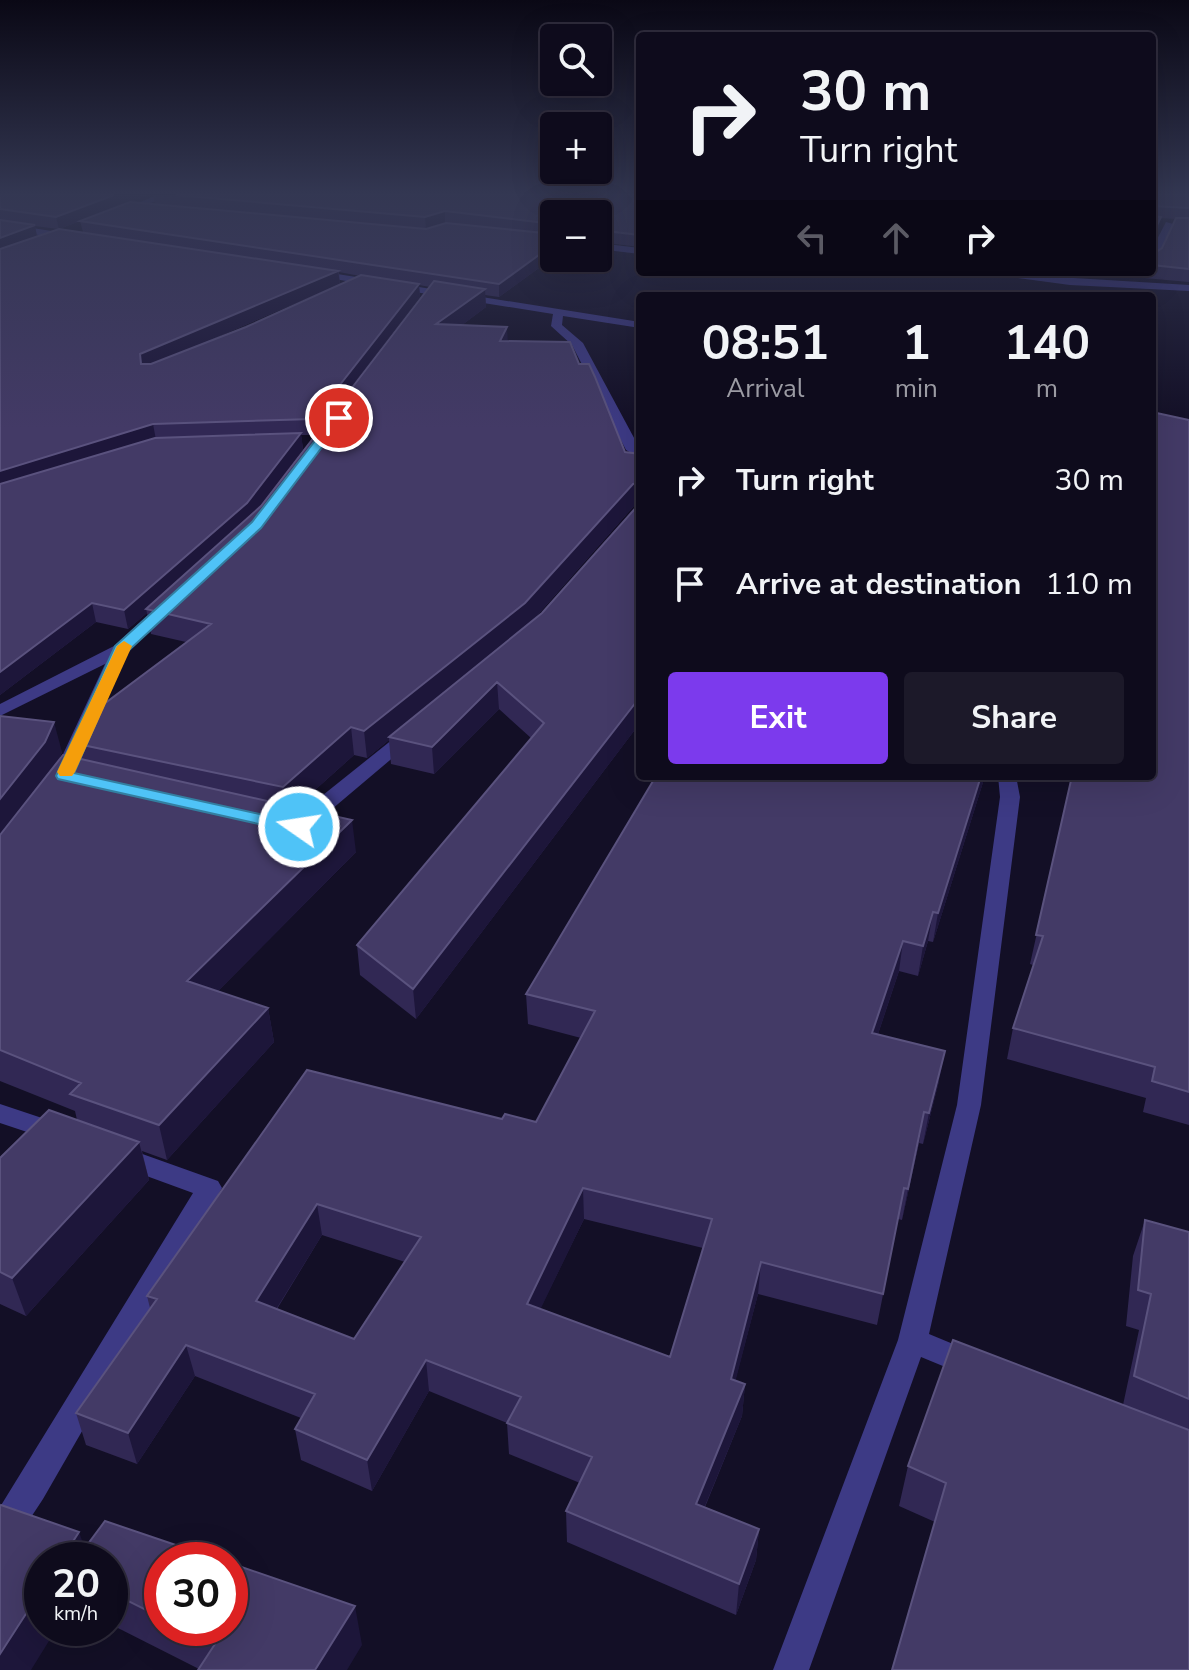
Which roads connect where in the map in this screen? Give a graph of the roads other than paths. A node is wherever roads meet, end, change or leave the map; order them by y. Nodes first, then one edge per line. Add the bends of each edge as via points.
1 (307, 273) edge
2 (1024, 276) edge
3 (1144, 276) edge
4 (363, 281) junction
5 (1139, 286) junction
6 (1189, 288) edge
7 (336, 293) edge
8 (558, 313) junction
9 (636, 324) edge
10 (636, 452) edge
11 (177, 598) edge
12 (120, 650) junction
13 (0, 711) edge
14 (428, 720) edge
15 (1008, 780) edge
16 (67, 781) edge
17 (283, 824) edge
18 (0, 1113) edge
19 (913, 1340) junction
20 (1000, 1378) edge
21 (0, 1535) edge
22 (791, 1670) edge

1 - 4 street
2 - 5 street
3 - 5 street
4 - 7 street
4 - 8 street via 428,298
5 - 6 street
8 - 9 street
8 - 10 street via 556,326 577,343
11 - 12 street
12 - 13 street
12 - 16 street
14 - 17 street via 299,827
15 - 19 street via 1010,797 969,1105
18 - 21 street via 209,1188
19 - 20 street
19 - 22 street

